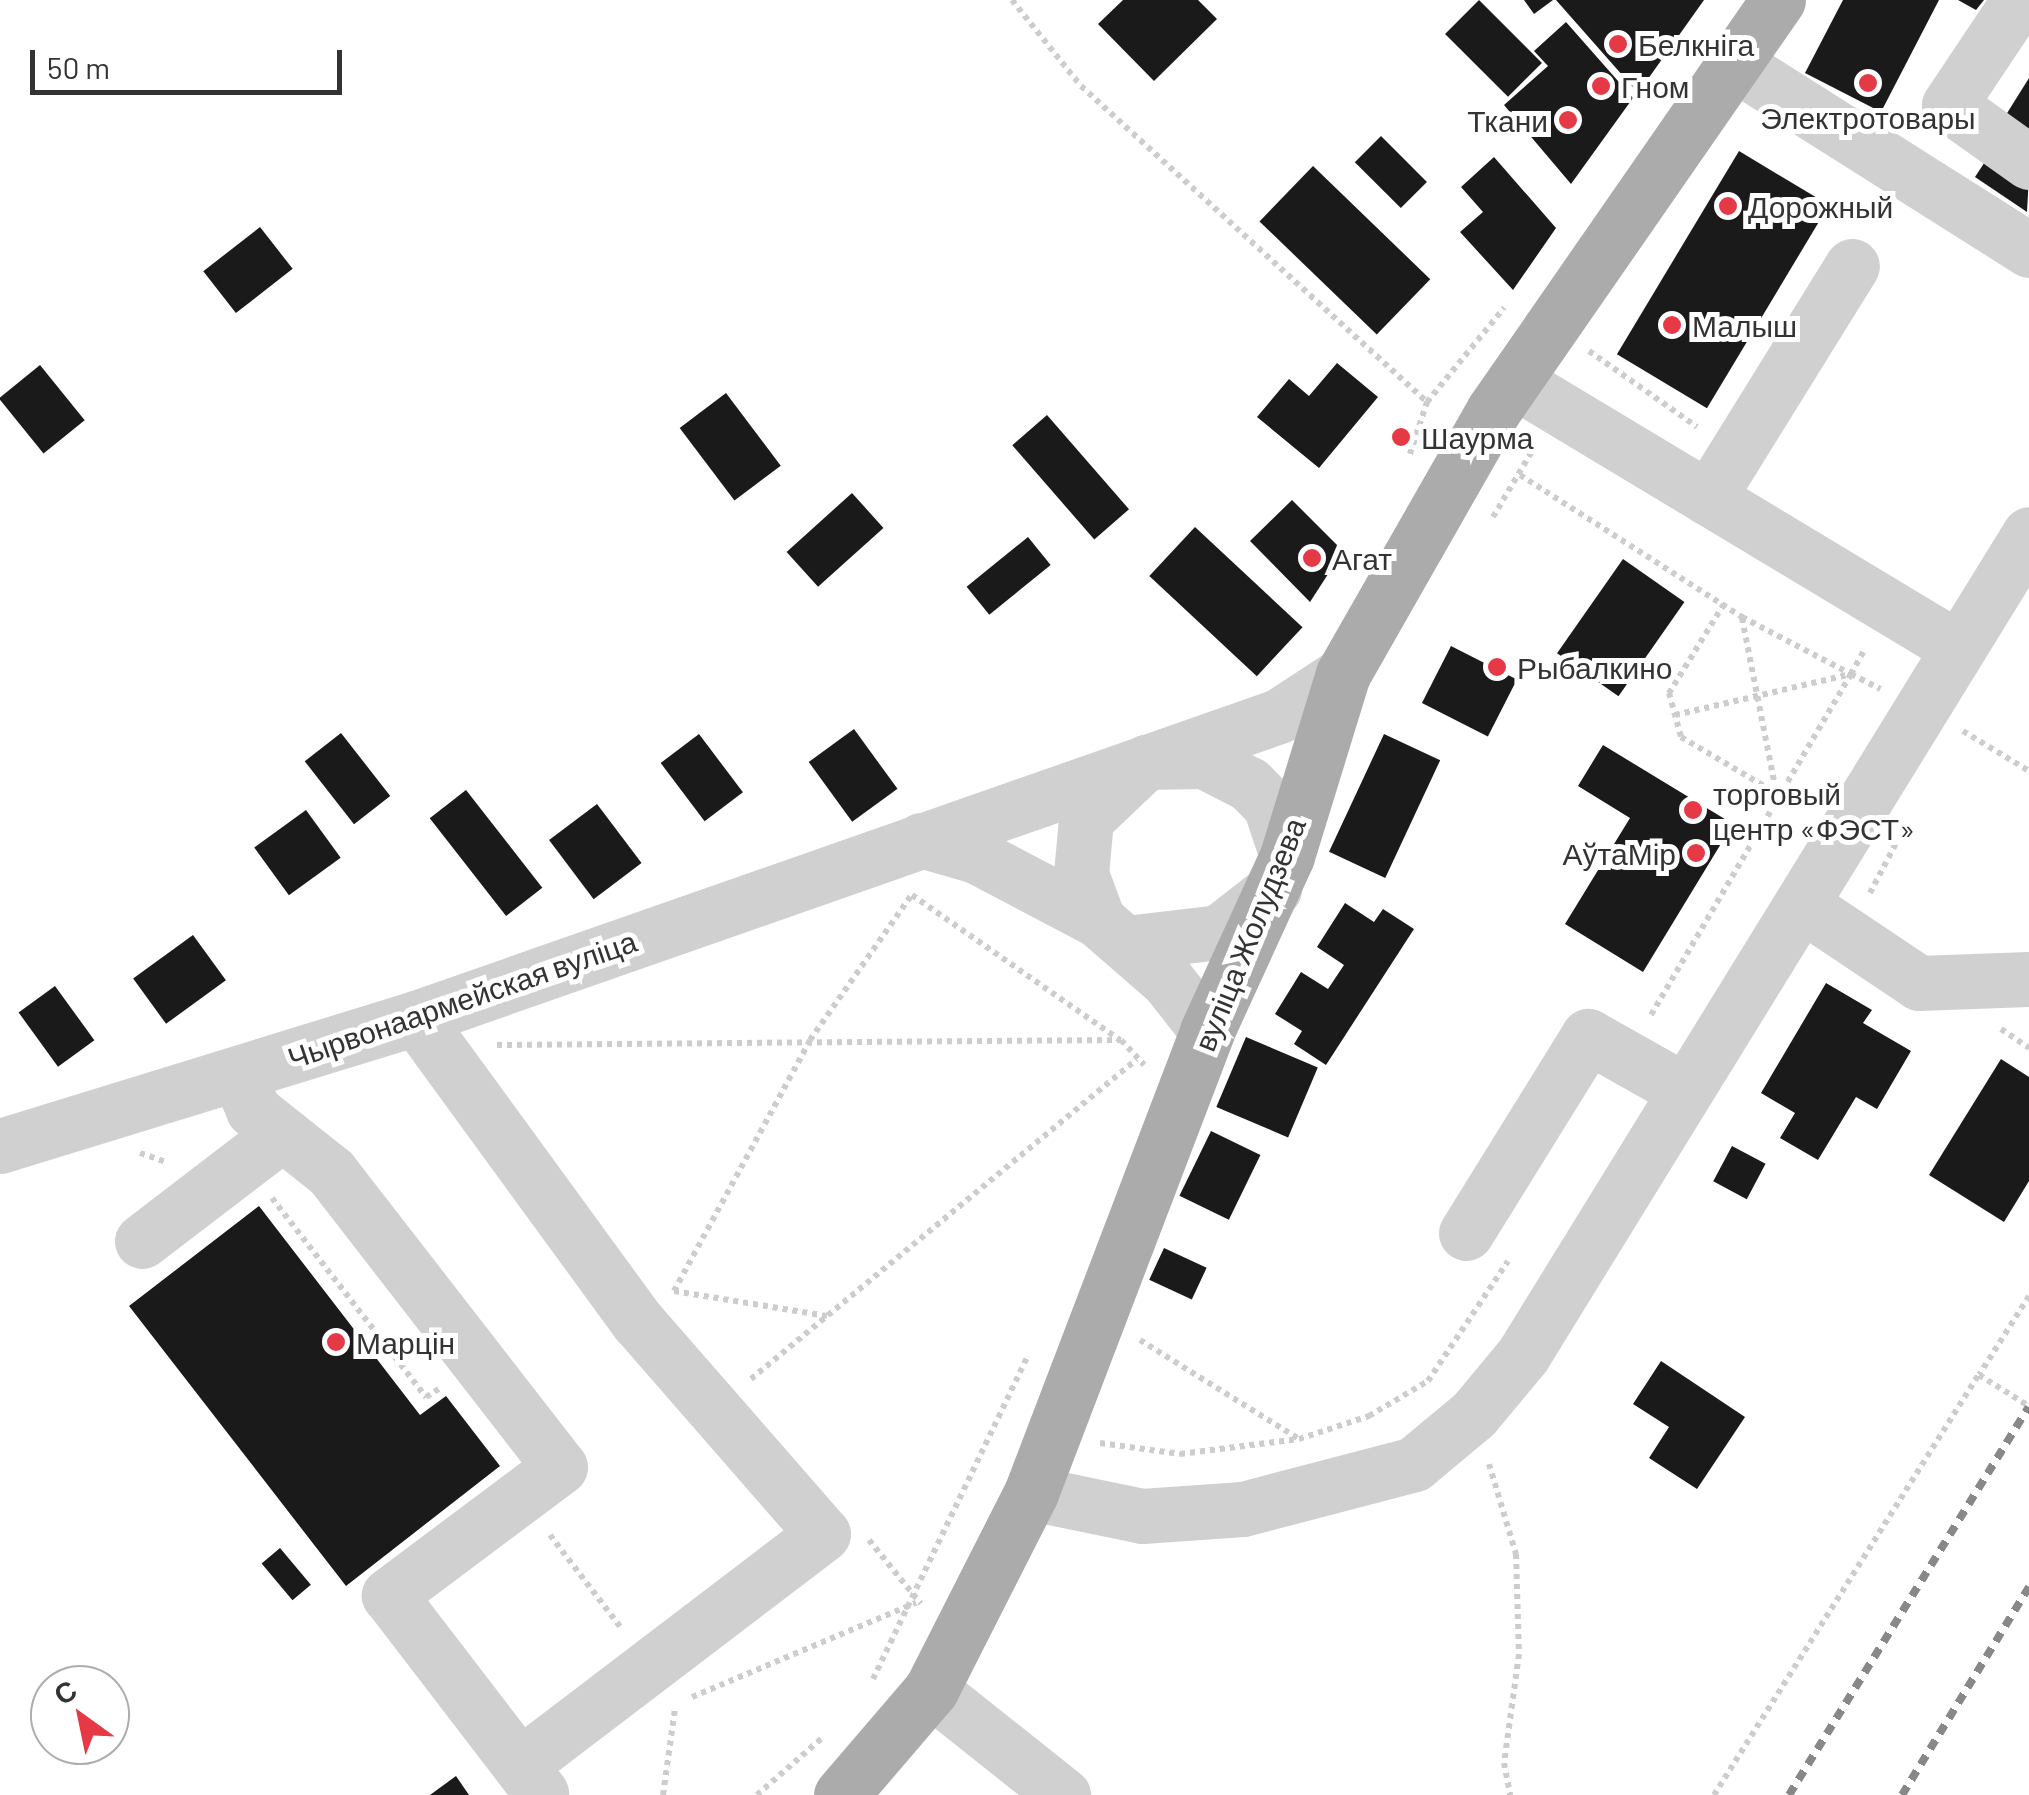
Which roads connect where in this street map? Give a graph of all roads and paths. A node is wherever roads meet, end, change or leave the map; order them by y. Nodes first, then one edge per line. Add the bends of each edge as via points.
1 (1012, 0) edge
2 (1778, 0) edge
3 (2016, 6) dead end
4 (1735, 64) junction
5 (2029, 162) edge
6 (2013, 239) edge
7 (1852, 266) dead end
8 (1514, 380) junction
9 (1427, 402) dead end
10 (1708, 498) junction
11 (2029, 534) edge
12 (1724, 604) dead end
13 (1742, 617) dead end
14 (1958, 648) junction
15 (1343, 674) junction
16 (1851, 674) dead end
17 (1752, 693) junction
18 (1967, 713) dead end
19 (1675, 714) junction
20 (1958, 728) junction
21 (1948, 744) dead end
22 (1146, 762) junction
23 (2029, 771) edge
24 (1898, 822) dead end
25 (921, 840) junction
26 (1280, 873) junction
27 (912, 895) junction
28 (894, 902) dead end
29 (1863, 902) dead end
30 (1804, 906) junction
31 (1112, 932) junction
32 (2029, 979) edge
33 (416, 1018) junction
34 (1207, 1032) junction
35 (810, 1040) junction
36 (1121, 1040) junction
37 (481, 1048) dead end
38 (1137, 1059) junction
39 (1152, 1072) dead end
40 (238, 1074) junction
41 (1684, 1090) junction
42 (278, 1138) junction
43 (0, 1146) edge
44 (133, 1151) dead end
45 (221, 1181) junction
46 (1466, 1233) dead end
47 (142, 1241) dead end
48 (2029, 1296) edge
49 (827, 1316) junction
50 (1126, 1331) dead end
51 (1036, 1338) dead end
52 (1979, 1375) junction
53 (452, 1382) dead end
54 (747, 1383) dead end
55 (2029, 1406) edge
56 (1474, 1414) junction
57 (1299, 1439) dead end
58 (1031, 1493) junction
59 (522, 1498) junction
60 (917, 1602) junction
61 (870, 1684) dead end
62 (663, 1686) junction
63 (931, 1690) junction
64 (833, 1727) dead end
65 (532, 1780) edge
66 (663, 1795) edge
67 (758, 1795) edge
68 (841, 1795) edge
69 (1063, 1795) edge
70 (1510, 1795) edge
71 (1714, 1795) edge

1 - 9 path via 1081,86
2 - 4 main road, вуліца Жолудзева
3 - 5 street via 1949,105
4 - 6 street
4 - 8 main road, вуліца Жолудзева
7 - 10 street
8 - 10 street
8 - 15 main road, вуліца Жолудзева
10 - 14 street
11 - 14 street
12 - 19 path via 1669,693
13 - 17 path
14 - 30 street
15 - 22 street, Чырвонаармейская вуліца via 1279,716
15 - 26 main road, вуліца Жолудзева
16 - 17 path
17 - 19 path
17 - 19 path via 1776,793 1681,736
18 - 20 path
20 - 21 path
20 - 23 path
22 - 25 street, Чырвонаармейская вуліца
22 - 26 street via 1204,761 1249,784 1270,806
22 - 31 street via 1086,819 1081,874
24 - 29 path via 1894,858
25 - 31 street via 976,856
25 - 33 street, Чырвонаармейская вуліца
26 - 31 street via 1219,932
26 - 34 main road, вуліца Жолудзева
27 - 28 path
27 - 35 path
27 - 36 path
30 - 32 street via 1920,982
30 - 41 street
31 - 34 street
33 - 40 street, Чырвонаармейская вуліца
33 - 62 street via 638,1322 823,1534
34 - 58 main road, вуліца Жолудзева
35 - 36 path
35 - 37 path via 528,1038
35 - 49 path via 674,1291
36 - 38 path
38 - 39 path
38 - 49 path
40 - 42 street
40 - 43 street, Чырвонаармейская вуліца
41 - 46 street via 1588,1036
41 - 56 street via 1523,1355
42 - 45 street
42 - 59 street via 331,1172 560,1466
44 - 45 path
45 - 47 street
45 - 53 path via 280,1200 426,1397
48 - 52 path
49 - 54 path
50 - 57 path
51 - 60 path
52 - 55 path
52 - 71 path
56 - 58 street via 1414,1464 1280,1503 1142,1516
56 - 70 path via 1516,1554 1519,1654 1504,1763
58 - 63 main road, вуліца Жолудзева
59 - 62 path
59 - 65 street via 389,1594
60 - 61 path
60 - 62 path
62 - 65 street
62 - 66 path
63 - 68 main road, вуліца Жолудзева
63 - 69 street
64 - 67 path

